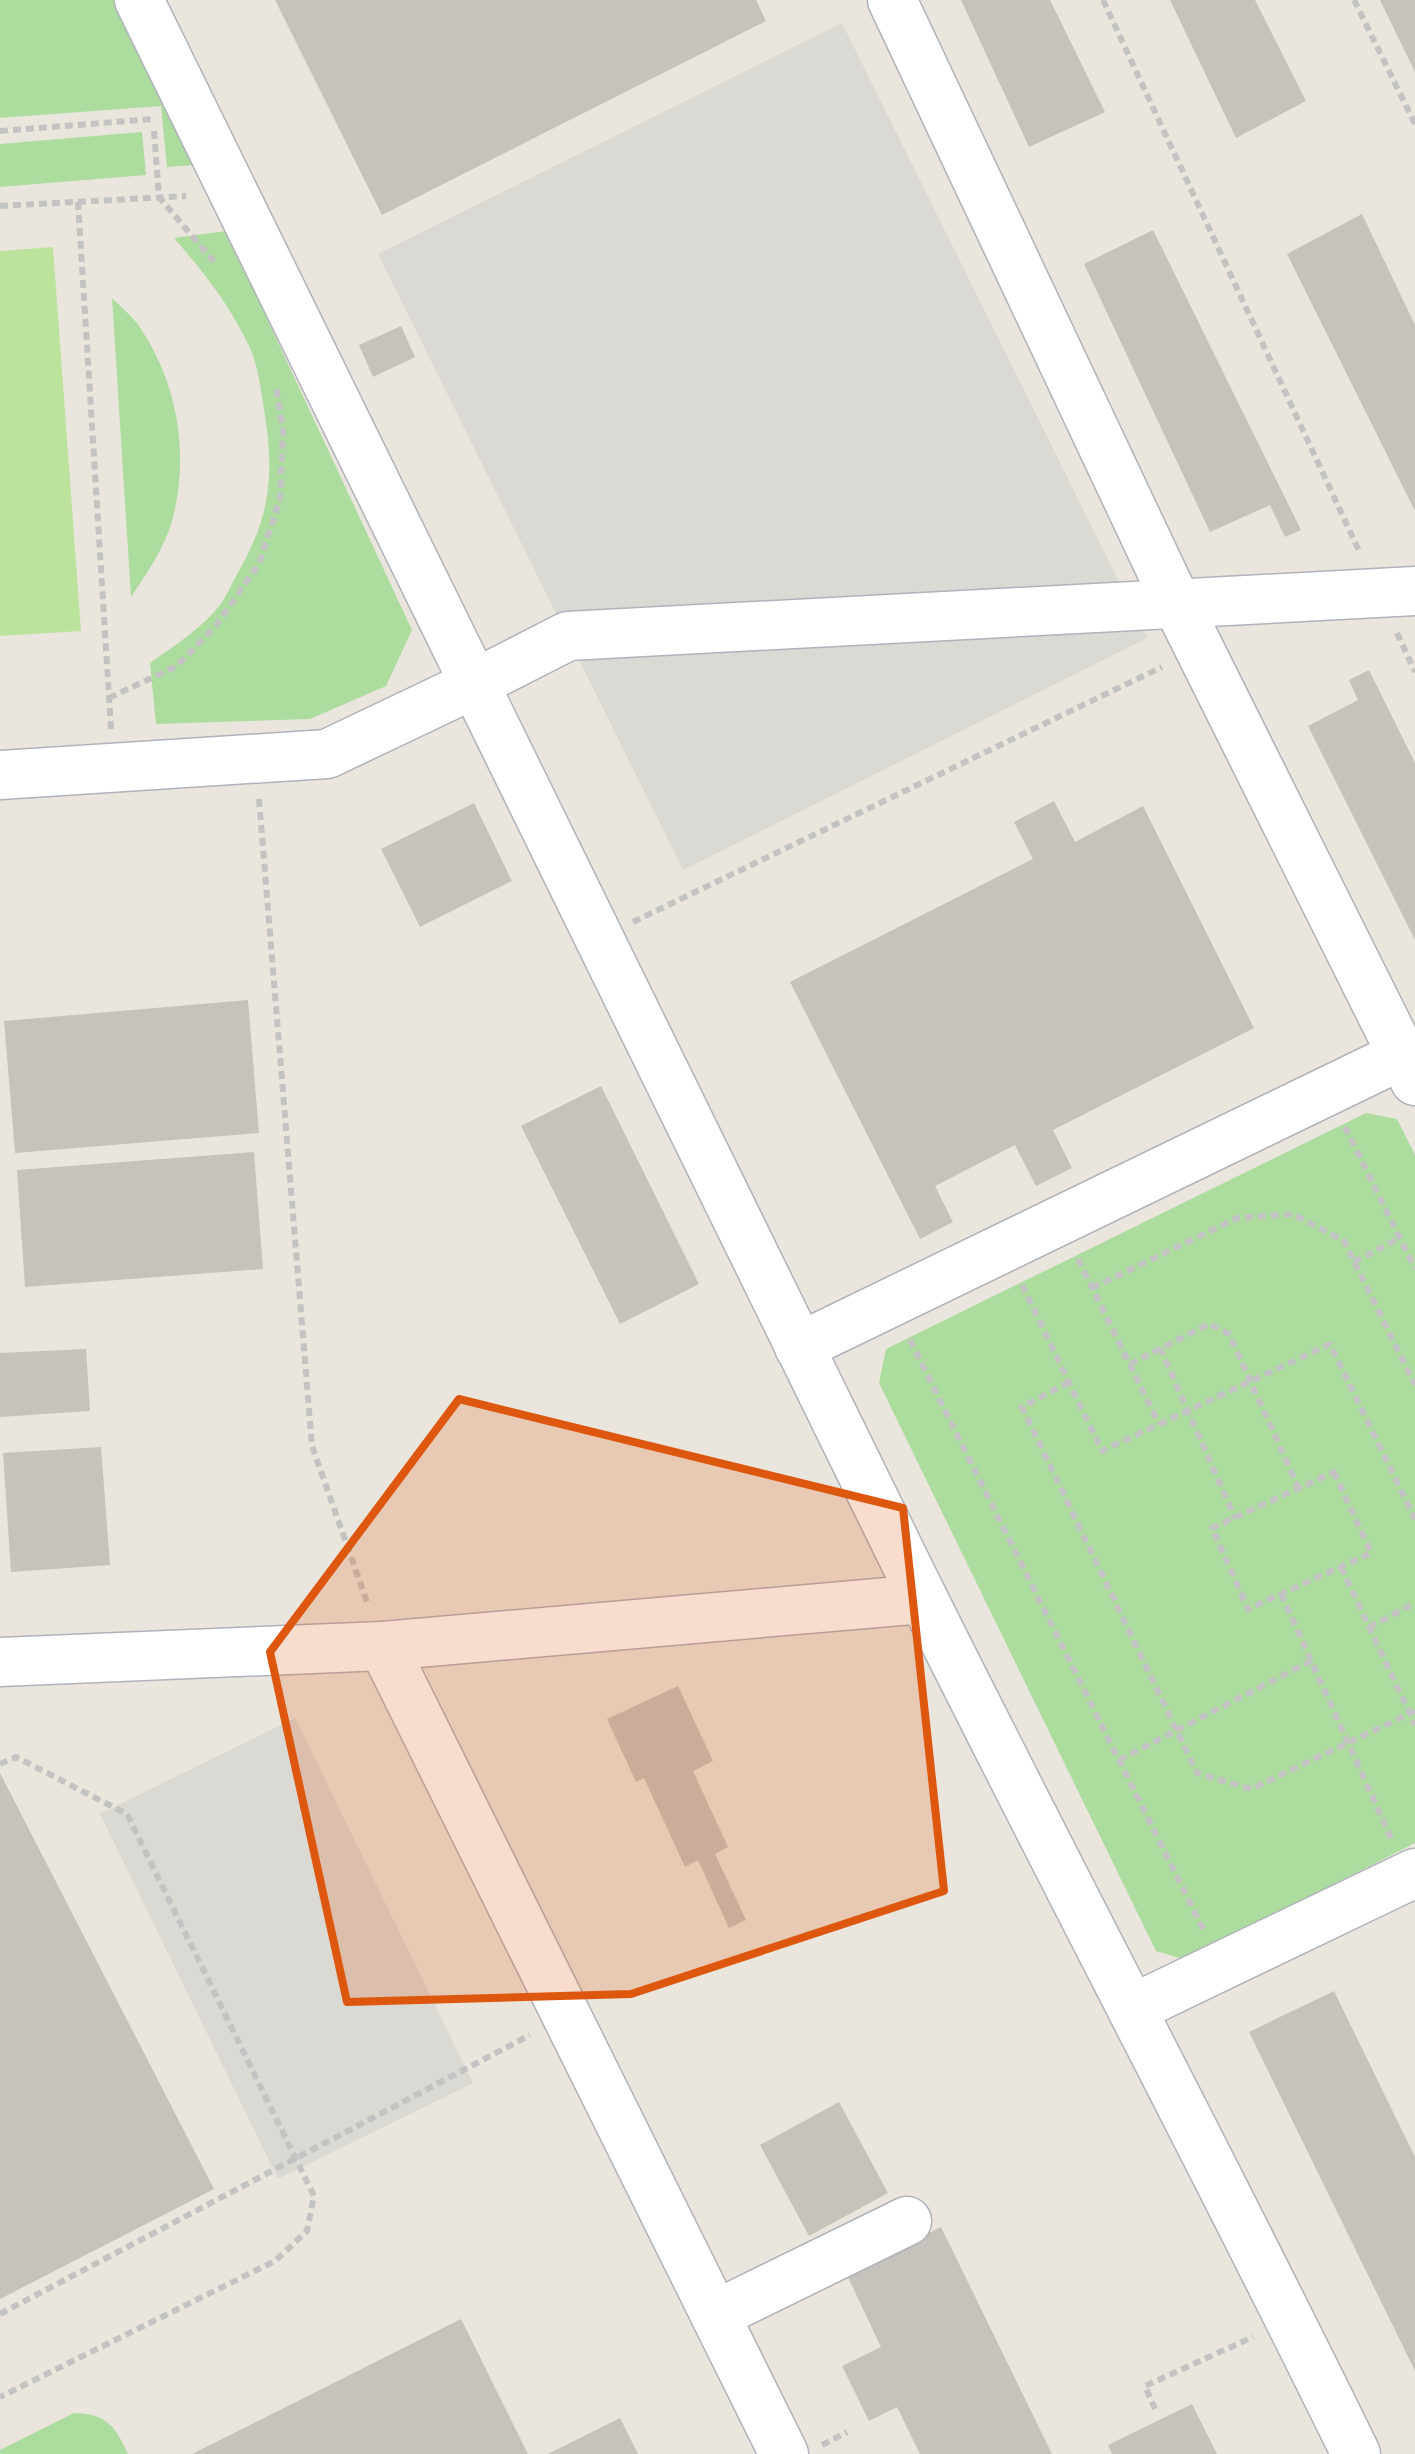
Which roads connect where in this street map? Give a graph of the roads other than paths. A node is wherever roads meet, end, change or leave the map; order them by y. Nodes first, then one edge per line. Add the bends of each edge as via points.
1 (139, 0) edge
2 (892, 0) edge
3 (1397, 592) edge
4 (1176, 602) junction
5 (472, 684) junction
6 (0, 775) edge
7 (1408, 1068) edge
8 (798, 1347) junction
9 (923, 1599) junction
10 (383, 1646) junction
11 (0, 1662) edge
12 (1412, 1874) edge
13 (1132, 2010) junction
14 (907, 2221) dead end
15 (715, 2316) junction
16 (784, 2454) edge
17 (1356, 2454) edge

1 - 5 lane
2 - 4 lane
3 - 4 lane
4 - 5 lane via 568,636
4 - 7 lane
5 - 6 lane via 327,754
5 - 8 lane
7 - 8 lane via 1328,1091
8 - 9 lane
9 - 10 lane
9 - 13 lane
10 - 11 lane
10 - 15 lane
12 - 13 lane
13 - 17 lane
14 - 15 lane
15 - 16 lane

